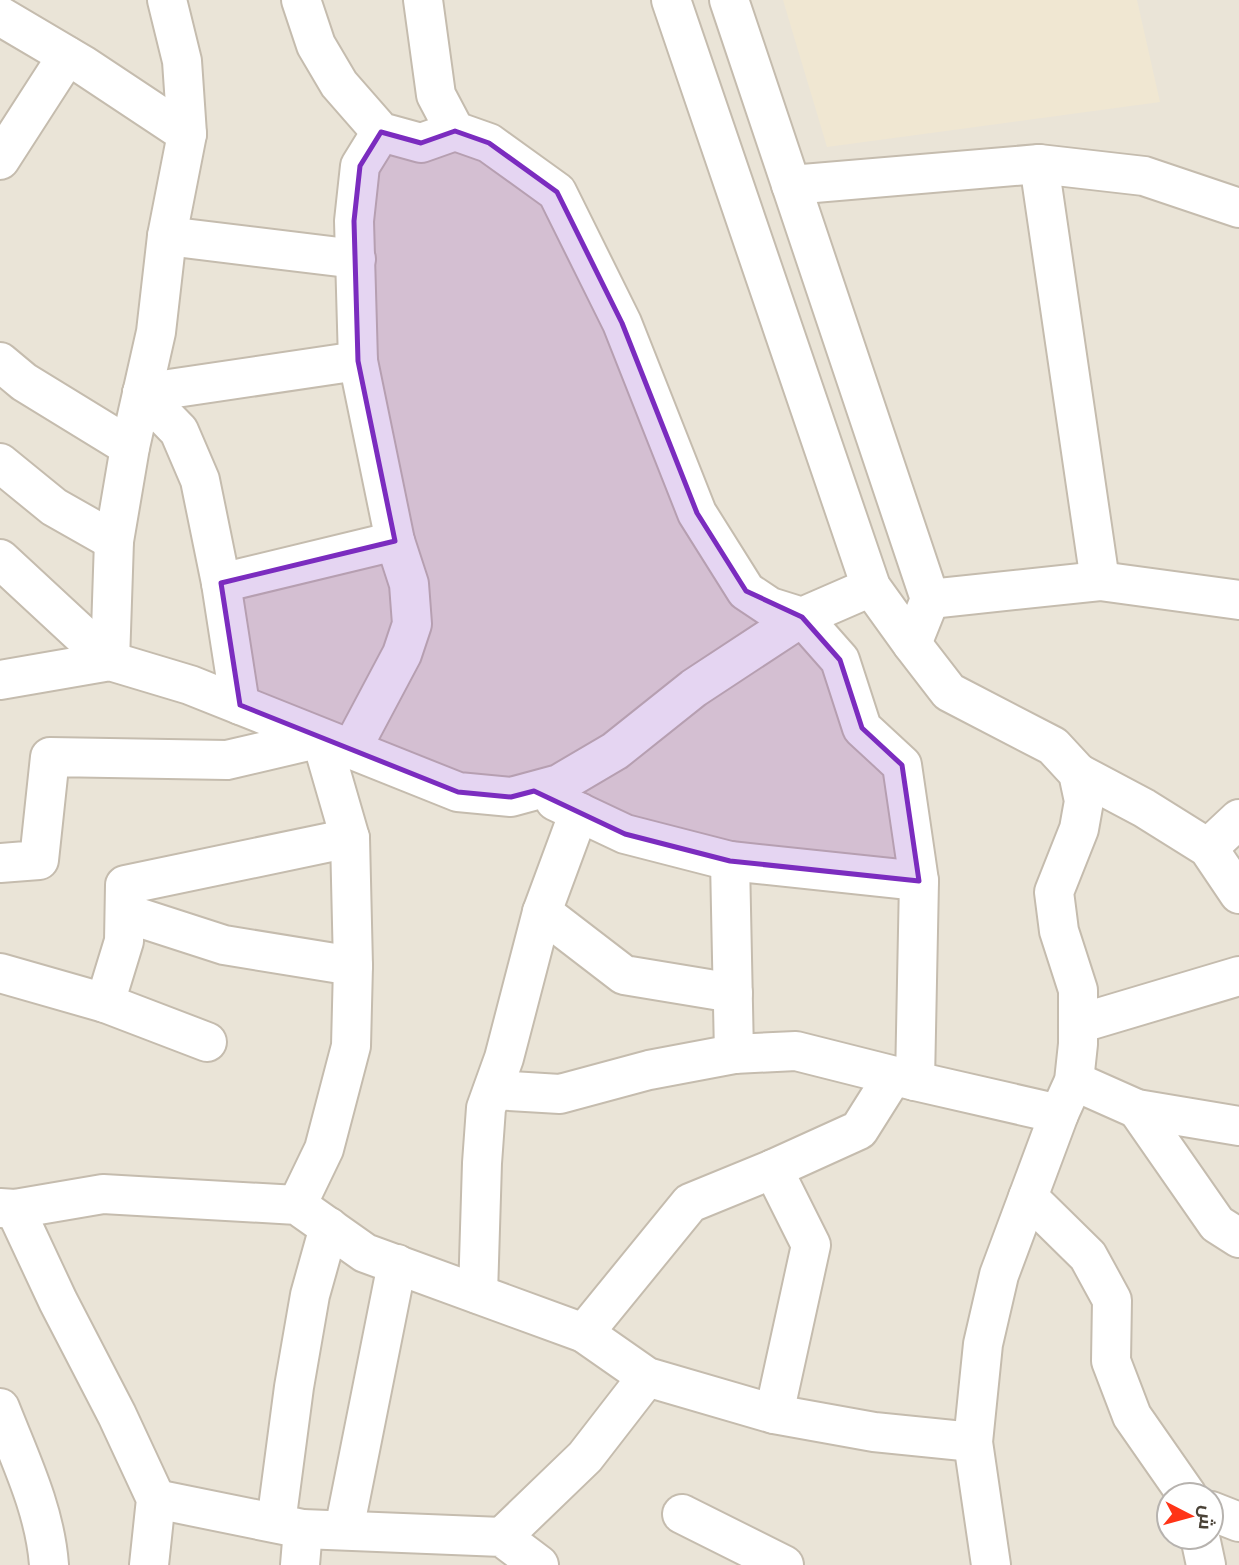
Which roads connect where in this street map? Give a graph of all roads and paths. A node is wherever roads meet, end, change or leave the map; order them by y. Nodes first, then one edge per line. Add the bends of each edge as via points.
1 (167, 0) edge
2 (301, 0) edge
3 (423, 0) edge
4 (671, 0) edge
5 (729, 0) edge
6 (0, 16) edge
7 (67, 56) junction
8 (455, 131) junction
9 (381, 132) junction
10 (187, 134) junction
11 (0, 159) edge
12 (1039, 164) junction
13 (791, 185) junction
14 (1239, 208) edge
15 (167, 236) junction
16 (356, 259) junction
17 (358, 361) junction
18 (0, 362) edge
19 (142, 393) junction
20 (130, 447) junction
21 (0, 463) edge
22 (114, 541) junction
23 (395, 541) junction
24 (0, 559) edge
25 (1100, 580) junction
26 (221, 583) junction
27 (871, 587) junction
28 (930, 599) junction
29 (1239, 600) edge
30 (802, 617) junction
31 (912, 644) junction
32 (110, 661) junction
33 (0, 680) edge
34 (240, 705) junction
35 (336, 744) junction
36 (1078, 773) junction
37 (534, 791) junction
38 (579, 812) junction
39 (1239, 819) edge
40 (350, 838) junction
41 (1208, 848) junction
42 (730, 861) junction
43 (0, 863) edge
44 (919, 881) junction
45 (1239, 894) edge
46 (542, 912) junction
47 (125, 913) junction
48 (354, 966) junction
49 (0, 973) edge
50 (1239, 976) edge
51 (733, 993) junction
52 (105, 1003) junction
53 (1078, 1024) junction
54 (207, 1042) dead end
55 (734, 1054) junction
56 (904, 1079) junction
57 (493, 1090) junction
58 (1067, 1098) junction
59 (1137, 1109) junction
60 (1239, 1126) edge
61 (773, 1169) junction
62 (1028, 1197) junction
63 (297, 1205) junction
64 (8, 1208) edge
65 (329, 1227) junction
66 (1239, 1238) edge
67 (397, 1264) junction
68 (478, 1294) junction
69 (584, 1333) junction
70 (647, 1377) junction
71 (0, 1408) edge
72 (774, 1414) junction
73 (973, 1442) junction
74 (1176, 1481) edge
75 (156, 1499) junction
76 (682, 1514) dead end
77 (344, 1530) junction
78 (502, 1536) junction
79 (293, 1539) edge
80 (49, 1565) edge
81 (149, 1565) edge
82 (539, 1565) edge
83 (784, 1565) edge
84 (991, 1565) edge

1 - 10 street via 182,61
2 - 9 street via 327,65
3 - 8 street via 436,94
4 - 27 street
5 - 13 street
6 - 7 street
7 - 10 street
7 - 11 street
8 - 9 street via 421,143
8 - 30 street via 489,143 557,192 622,323 697,513 746,591 770,607
9 - 16 street via 360,166 354,221
10 - 15 street
12 - 13 street
12 - 14 street via 1144,176
12 - 25 street
13 - 28 street
15 - 16 street
15 - 19 street via 156,332
16 - 17 street
17 - 19 street
17 - 23 street
18 - 20 street via 24,382
19 - 20 street
19 - 26 street via 178,431 200,480
20 - 22 street
21 - 22 street via 54,507
22 - 32 street
23 - 26 street
23 - 35 street via 409,584 412,624 402,654
24 - 32 street
25 - 28 street
25 - 29 street
26 - 34 street
27 - 30 street
27 - 31 street
28 - 31 street
30 - 37 street via 694,688 615,751 559,784
30 - 44 street via 839,660 862,728 902,765
31 - 36 street via 949,692 1053,746
32 - 33 street
32 - 34 street
34 - 35 street
35 - 37 street via 458,792 511,797
35 - 40 street
35 - 43 street via 227,760 50,757 39,860
36 - 41 street
36 - 53 street via 1084,801 1079,829 1054,892 1059,931 1078,990
37 - 38 street
38 - 42 street via 625,834
38 - 46 street
39 - 41 street
40 - 47 street via 125,885
40 - 48 street
41 - 45 street
42 - 44 street
42 - 51 street
44 - 56 street
46 - 51 street via 624,975
46 - 57 street
47 - 48 street via 224,946
47 - 52 street via 124,941
48 - 63 street via 351,1046 324,1149
49 - 52 street
50 - 53 street
51 - 55 street
52 - 54 street
53 - 58 street
55 - 56 street via 796,1051
55 - 57 street via 560,1094
56 - 58 street
56 - 61 street via 859,1130
57 - 68 street via 486,1108
58 - 59 street
58 - 62 street
59 - 60 street
59 - 66 street via 1217,1224
61 - 69 street via 690,1203
61 - 72 street via 811,1245
62 - 73 street via 991,1310
62 - 74 street via 1088,1256 1112,1300 1111,1361 1132,1416
63 - 64 street via 103,1194
63 - 65 street
64 - 75 street
65 - 67 street via 365,1253
65 - 79 street via 310,1295 294,1387
67 - 68 street
67 - 77 street
68 - 69 street
69 - 70 street
70 - 72 street
70 - 78 street via 585,1457
71 - 80 street via 47,1536
72 - 73 street via 874,1432
73 - 84 street
75 - 79 street
75 - 81 street
76 - 83 street
77 - 78 street
77 - 79 street
78 - 82 street

